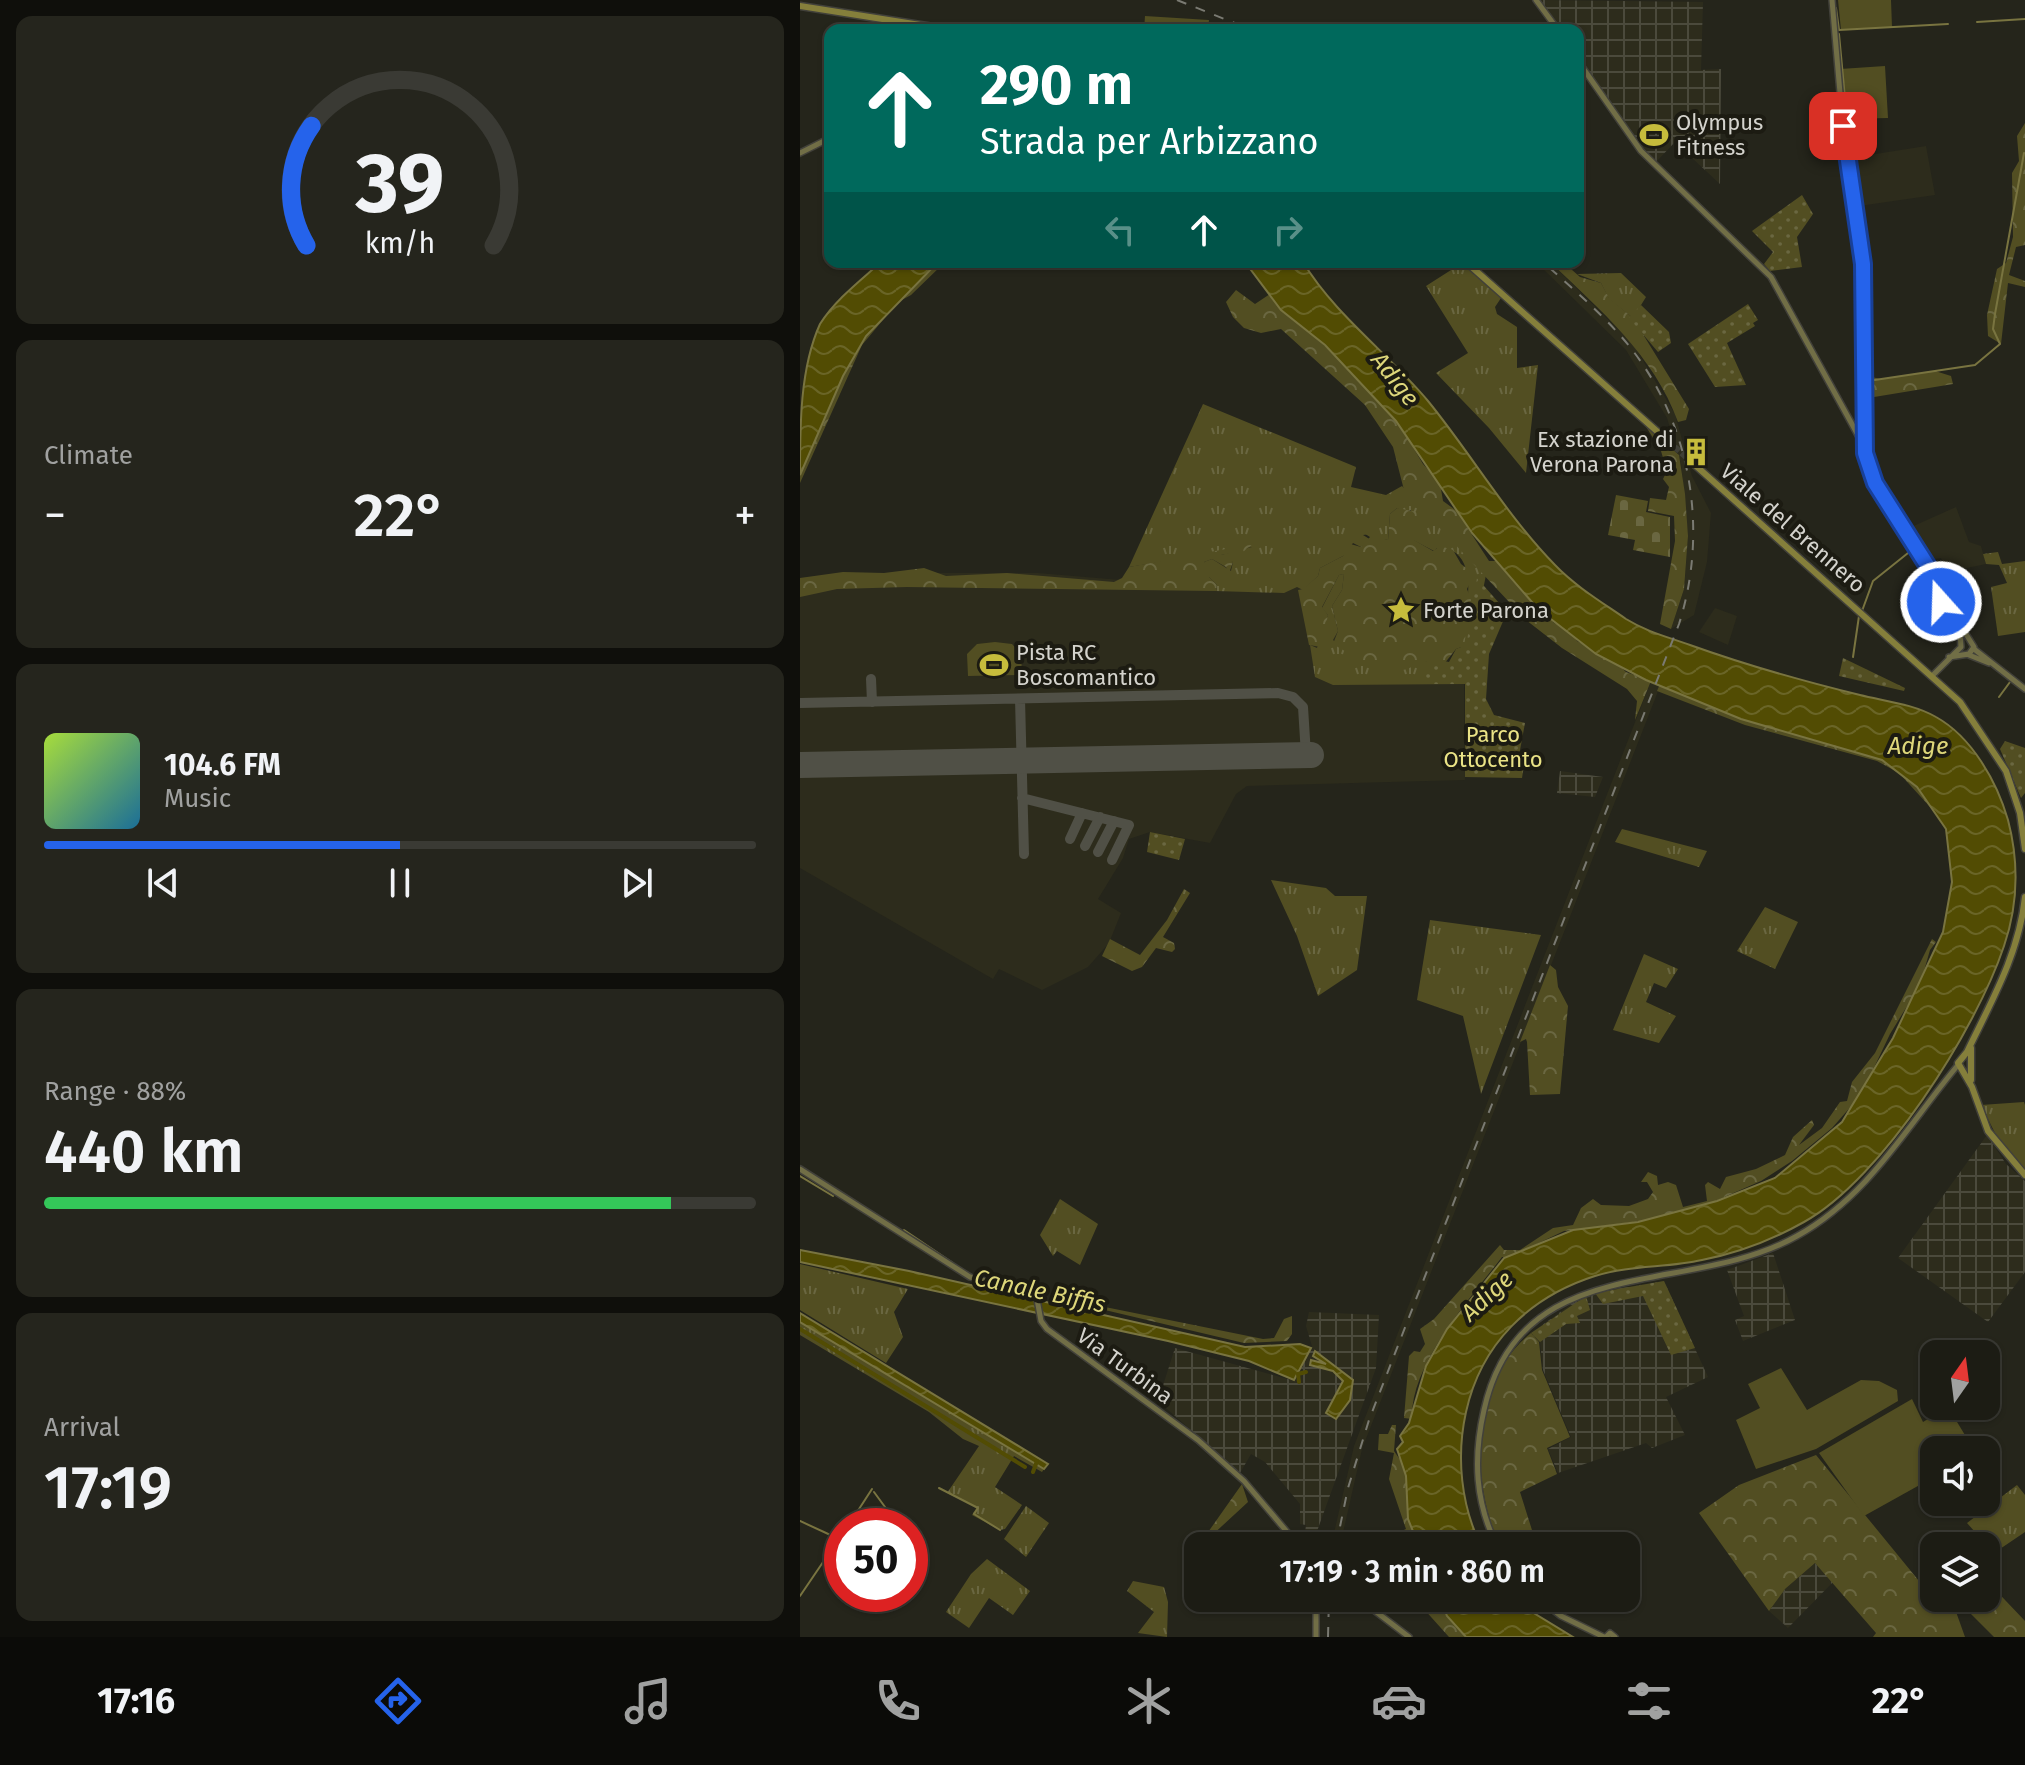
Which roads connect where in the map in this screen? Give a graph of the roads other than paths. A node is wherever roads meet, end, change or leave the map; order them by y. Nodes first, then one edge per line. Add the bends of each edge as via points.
1 (1536, 0) edge
2 (1832, 0) edge
3 (800, 6) edge
4 (893, 24) edge
5 (1554, 24) edge
6 (1584, 70) edge
7 (824, 141) edge
8 (800, 153) edge
9 (1473, 268) edge
10 (1864, 414) junction
11 (1847, 417) junction
12 (1668, 441) tunnel mouth
13 (1865, 450) junction
14 (1695, 465) tunnel mouth
15 (1950, 617) junction
16 (1970, 642) junction
17 (1964, 649) junction
18 (1974, 649) junction
19 (1994, 665) junction
20 (1933, 675) junction
21 (2025, 689) edge
22 (2025, 849) edge
23 (2025, 897) edge
24 (1963, 1066) junction
25 (800, 1169) edge
26 (2025, 1175) edge
27 (1287, 1532) edge
28 (1492, 1532) edge
29 (1316, 1612) edge
30 (1376, 1612) edge
31 (1556, 1612) edge
32 (1604, 1636) edge
33 (1316, 1637) edge
34 (1409, 1637) edge
35 (1615, 1637) edge

1 - 5 street
2 - 10 street via 1845,151 1863,264
3 - 4 main road
6 - 11 street via 1641,151 1771,277
7 - 8 street
9 - 12 main road
10 - 11 street
10 - 13 street
11 - 13 street
13 - 15 street via 1875,483 1928,566
14 - 20 main road, Viale del Brennero
15 - 16 street
15 - 17 street
16 - 17 street
16 - 18 street
17 - 18 street
17 - 19 street
17 - 20 street
18 - 19 street
19 - 21 street
20 - 22 main road, Viale del Brennero via 1970,714 2002,763 2017,802
23 - 24 main road via 2008,966
24 - 26 main road via 1988,1131
24 - 28 street via 1948,1077 1869,1180 1833,1214 1799,1236 1730,1264 1598,1287 1553,1309 1521,1336 1494,1379 1477,1449 1481,1504
25 - 27 street, Via Turbina via 970,1277 1039,1299 1040,1319 1059,1338 1198,1440 1244,1481
29 - 33 street
30 - 34 street
31 - 32 street
32 - 35 street

